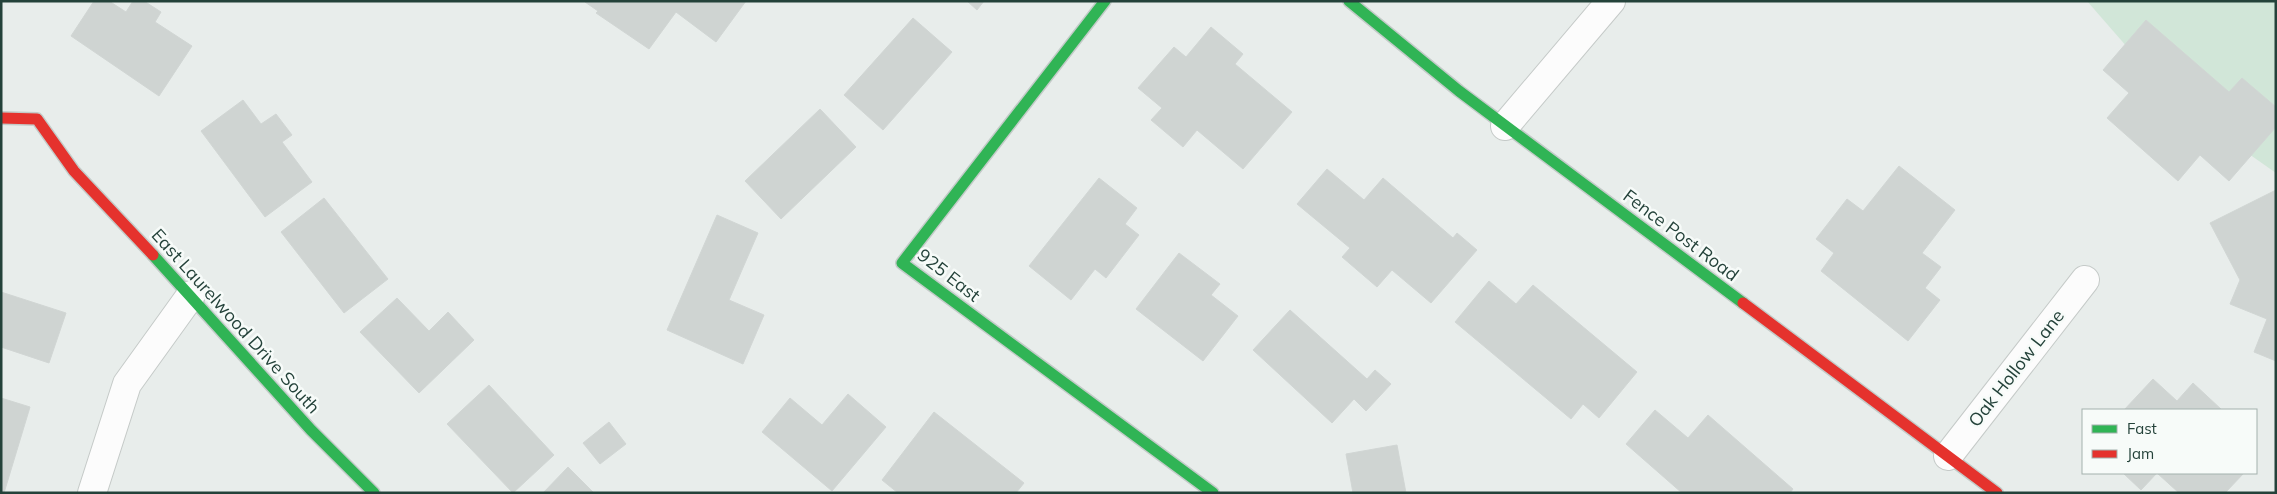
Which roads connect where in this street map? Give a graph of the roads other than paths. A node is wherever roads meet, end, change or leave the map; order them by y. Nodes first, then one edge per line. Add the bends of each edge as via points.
1 (1105, 1) edge
2 (1349, 1) edge
3 (1611, 1) edge
4 (1, 118) edge
5 (1505, 126) junction
6 (2084, 280) dead end
7 (191, 295) junction
8 (1948, 456) junction
9 (92, 493) edge
10 (374, 493) edge
11 (1213, 493) edge
12 (1997, 493) edge

1 - 11 street, 925 East via 902,263
2 - 5 street, Fence Post Road
3 - 5 street
4 - 7 street, East Laurelwood Drive South via 37,119 74,171
5 - 8 street, Fence Post Road
6 - 8 street, Oak Hollow Lane
7 - 9 street via 127,384
7 - 10 street, East Laurelwood Drive South via 311,430
8 - 12 street, Fence Post Road

